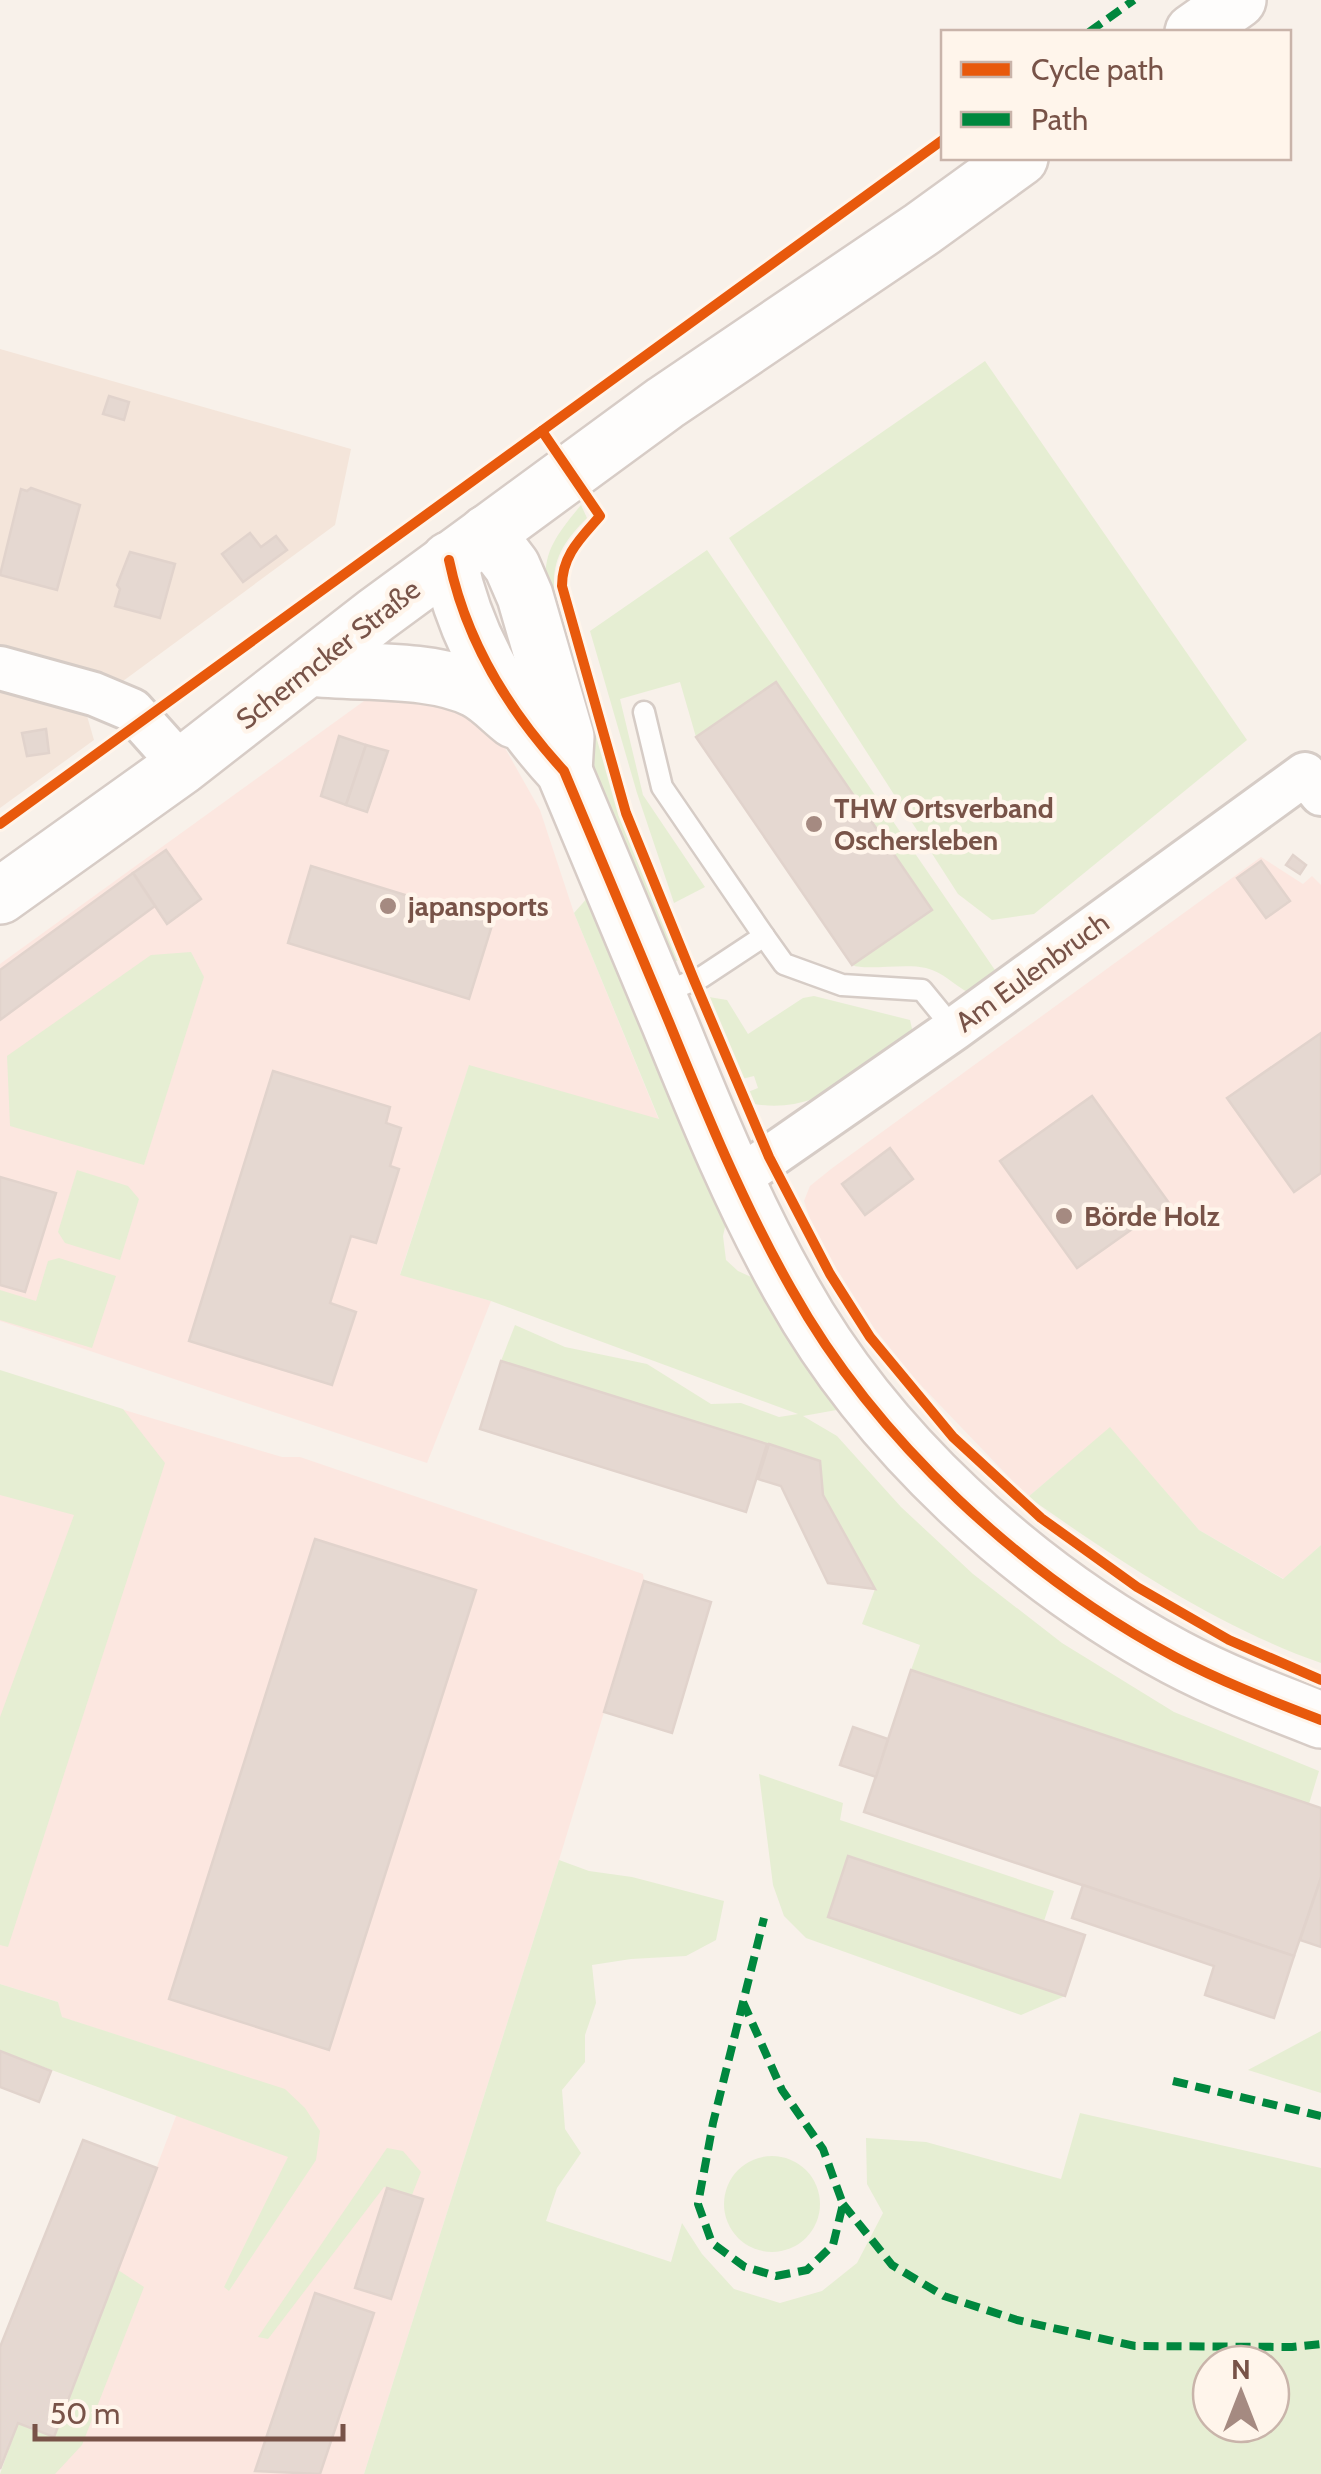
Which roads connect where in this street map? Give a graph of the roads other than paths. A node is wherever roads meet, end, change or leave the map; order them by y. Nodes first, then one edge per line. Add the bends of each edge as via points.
1 (1238, 0) edge
2 (1196, 30) edge
3 (1017, 160) edge
4 (468, 547) junction
5 (0, 668) edge
6 (310, 668) junction
7 (644, 712) dead end
8 (527, 731) junction
9 (182, 766) junction
10 (564, 771) junction
11 (1315, 776) edge
12 (0, 896) edge
13 (764, 936) junction
14 (658, 995) junction
15 (954, 1029) junction
16 (735, 1181) junction
17 (1321, 1720) edge

1 - 2 street
3 - 4 street, Schermcker Straße
4 - 6 street, Schermcker Straße
4 - 8 street via 458,603 476,648
4 - 10 street via 512,566 525,596 566,737
5 - 9 street via 132,710
6 - 8 street via 451,682 477,690
6 - 9 street, Schermcker Straße
7 - 13 lane via 662,787
8 - 10 street
9 - 12 street, Schermcker Straße
10 - 14 street
11 - 15 street, Am Eulenbruch
13 - 14 lane via 702,977
13 - 15 lane via 784,964 842,985 922,990
14 - 16 street
15 - 16 street, Am Eulenbruch
16 - 17 street via 793,1293 842,1367 962,1502 1050,1577 1122,1626 1177,1658

